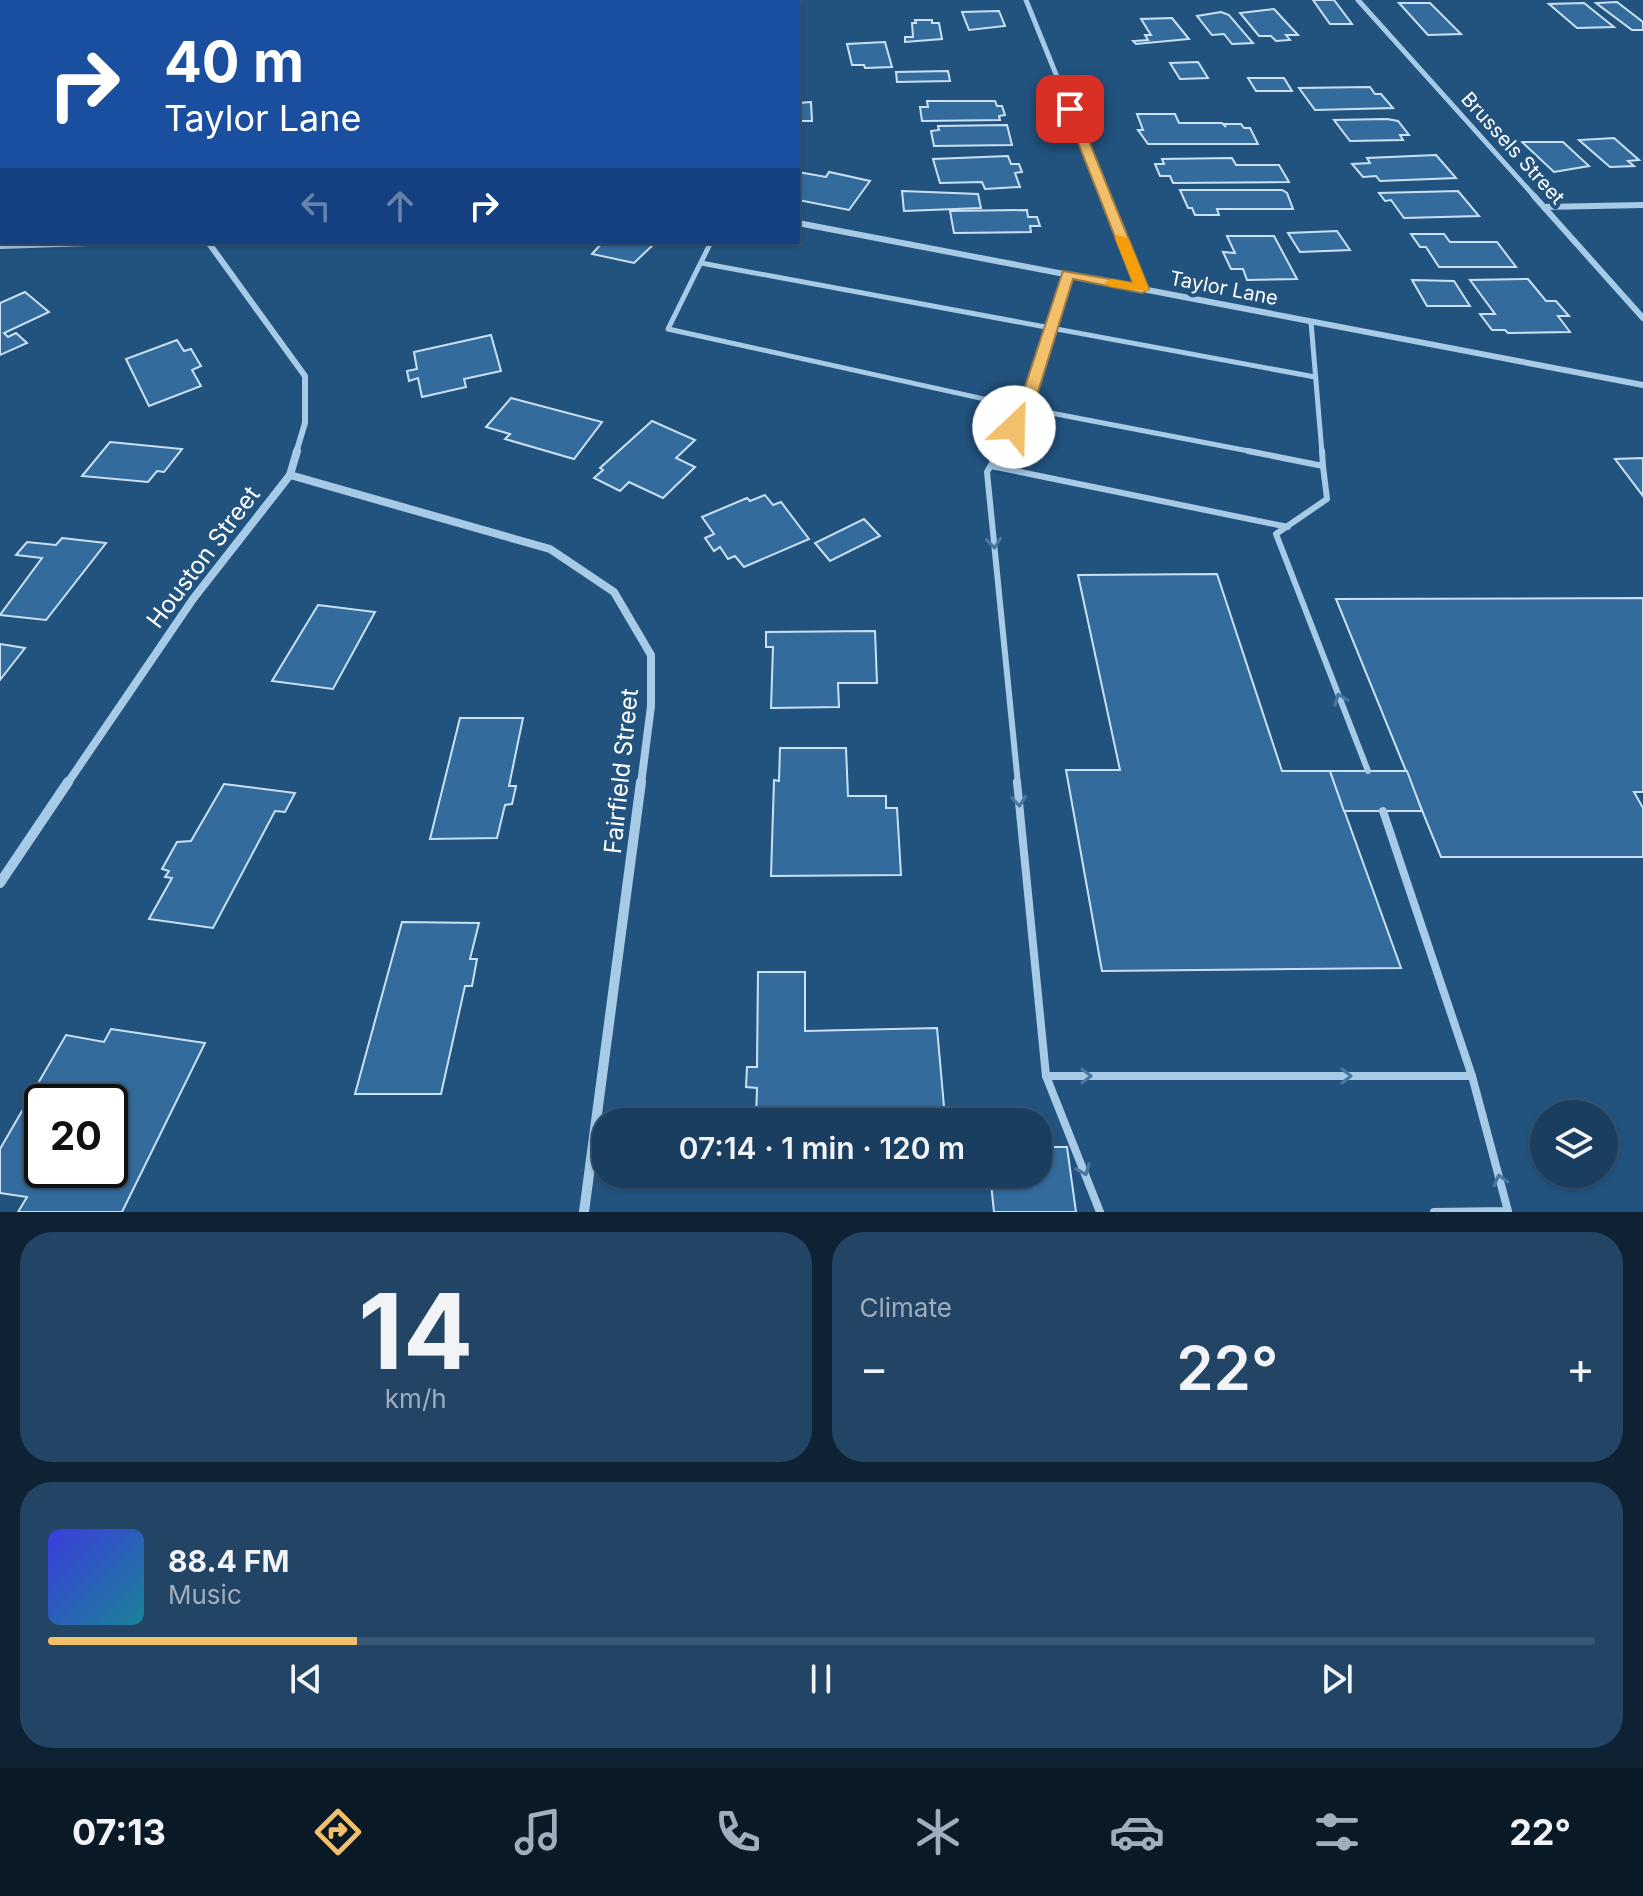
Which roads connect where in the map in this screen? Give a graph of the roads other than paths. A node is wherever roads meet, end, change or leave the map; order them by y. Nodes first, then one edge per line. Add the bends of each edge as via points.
1 (1026, 0) edge
2 (1358, 0) edge
3 (1643, 205) edge
4 (1544, 207) junction
5 (800, 223) edge
6 (59, 244) edge
7 (209, 244) edge
8 (710, 244) edge
9 (0, 246) edge
10 (701, 263) junction
11 (1067, 274) junction
12 (1142, 289) junction
13 (1643, 318) edge
14 (1311, 322) junction
15 (1049, 328) junction
16 (1315, 377) junction
17 (1643, 385) edge
18 (1025, 408) junction
19 (991, 466) junction
20 (1323, 466) junction
21 (290, 475) junction
22 (1288, 527) junction
23 (1368, 771) dead end
24 (1383, 811) dead end
25 (0, 883) edge
26 (1046, 1076) junction
27 (1472, 1076) junction
28 (584, 1212) edge
29 (1100, 1212) edge
30 (1434, 1212) edge

1 - 12 street
2 - 4 street, Brussels Street
3 - 4 street
4 - 13 street, Brussels Street
5 - 11 street, Taylor Lane
6 - 9 street
7 - 21 street, Houston Street via 305,376 305,423
8 - 10 lane
10 - 15 lane
10 - 18 lane via 668,329
11 - 12 street, Taylor Lane
11 - 15 lane
12 - 14 street, Taylor Lane
14 - 16 lane
14 - 17 street, Taylor Lane
15 - 16 lane
15 - 18 lane
16 - 20 lane
18 - 19 lane
18 - 20 lane
19 - 22 lane
19 -> 26 lane via 987,472
20 - 22 lane via 1327,499
21 - 25 street, Houston Street via 193,599
21 - 28 street, Fairfield Street via 550,549 614,592 651,655 651,706
23 -> 22 lane via 1276,534
24 - 27 lane
26 -> 27 lane
26 -> 29 lane
30 -> 27 lane via 1508,1211

